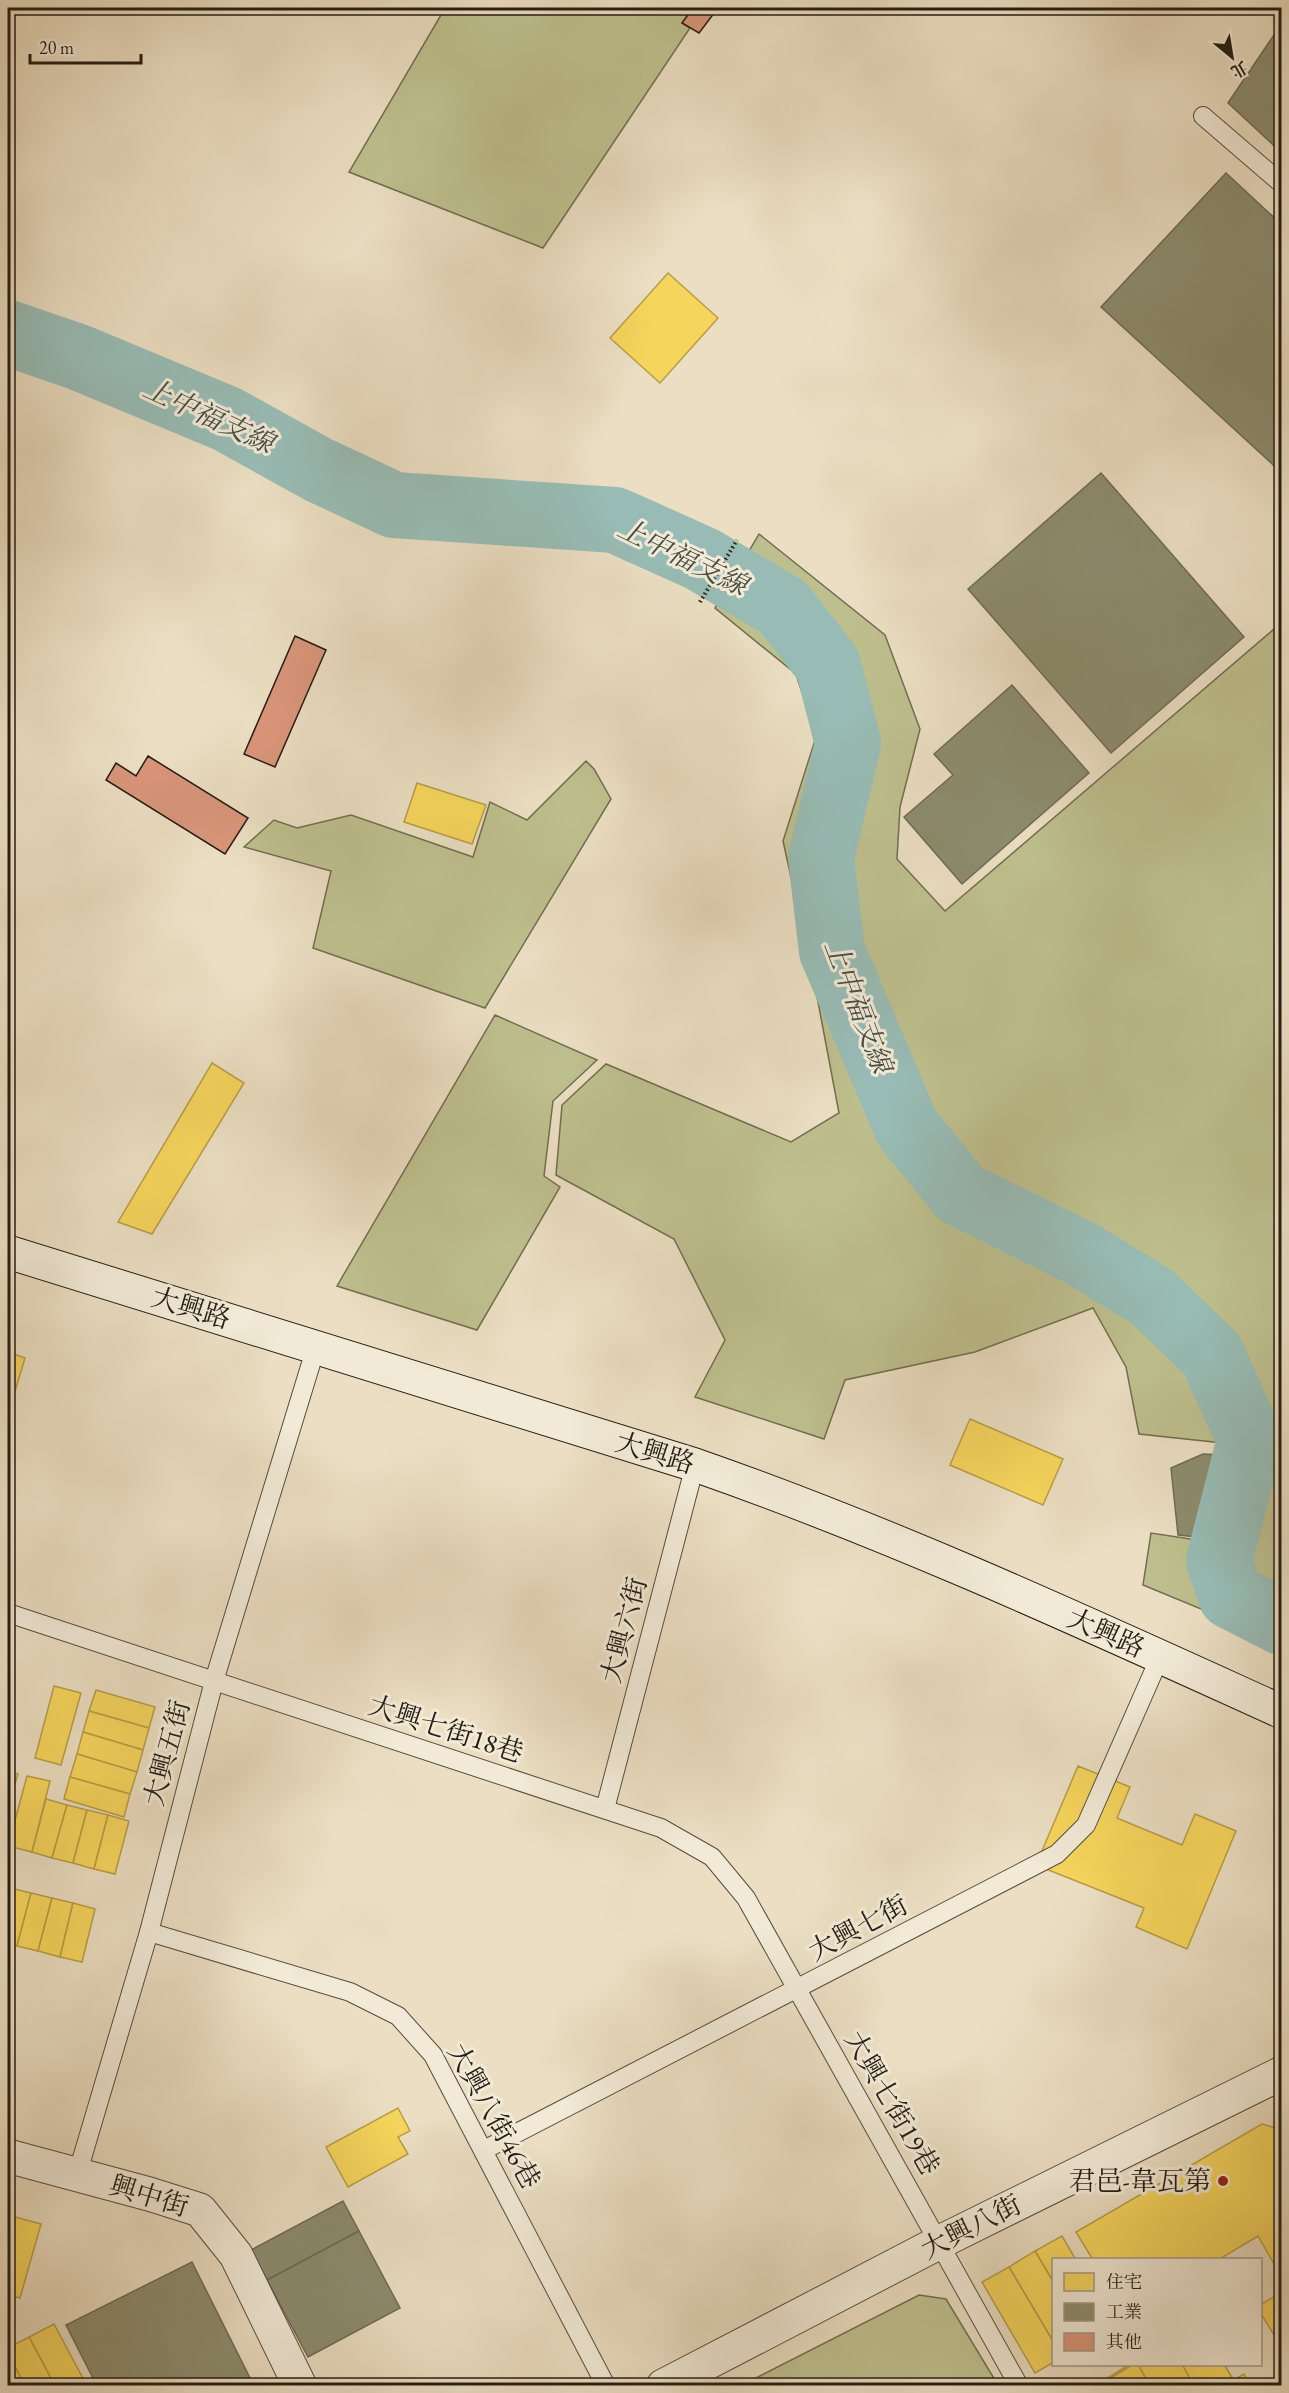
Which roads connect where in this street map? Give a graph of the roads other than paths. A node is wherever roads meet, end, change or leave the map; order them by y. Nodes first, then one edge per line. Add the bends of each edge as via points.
1 (1203, 116) dead end
2 (1281, 184) edge
3 (8, 1252) edge
4 (316, 1347) junction
5 (695, 1465) junction
6 (8, 1613) edge
7 (1160, 1657) junction
8 (214, 1681) junction
9 (1281, 1712) edge
10 (605, 1809) junction
11 (148, 1932) junction
12 (797, 1990) junction
13 (1281, 2073) edge
14 (484, 2150) junction
15 (8, 2156) edge
16 (77, 2175) junction
17 (940, 2242) junction
18 (300, 2385) edge
19 (606, 2385) edge
20 (663, 2385) edge
21 (1019, 2385) edge

1 - 2 lane
3 - 4 street, 大興路
4 - 5 street, 大興路
4 - 8 lane, 大興五街
5 - 7 street, 大興路 via 952,1564
5 - 10 lane, 大興六街
6 - 8 lane, 大興七街18巷
7 - 9 street, 大興路
7 - 12 lane, 大興七街 via 1086,1825 1057,1854
8 - 10 lane, 大興七街18巷
8 - 11 lane, 大興五街
10 - 12 lane, 大興七街18巷 via 661,1828 712,1857 746,1898
11 - 14 lane, 大興八街46巷 via 350,1992 398,2016 433,2055
11 - 16 lane, 大興五街
12 - 14 lane, 大興七街
12 - 17 lane, 大興七街19巷
13 - 17 street, 大興八街
14 - 19 lane, 大興八街46巷
15 - 16 street, 興中街
16 - 18 street, 興中街 via 200,2210 236,2255
17 - 20 street, 大興八街
17 - 21 lane, 大興七街19巷

